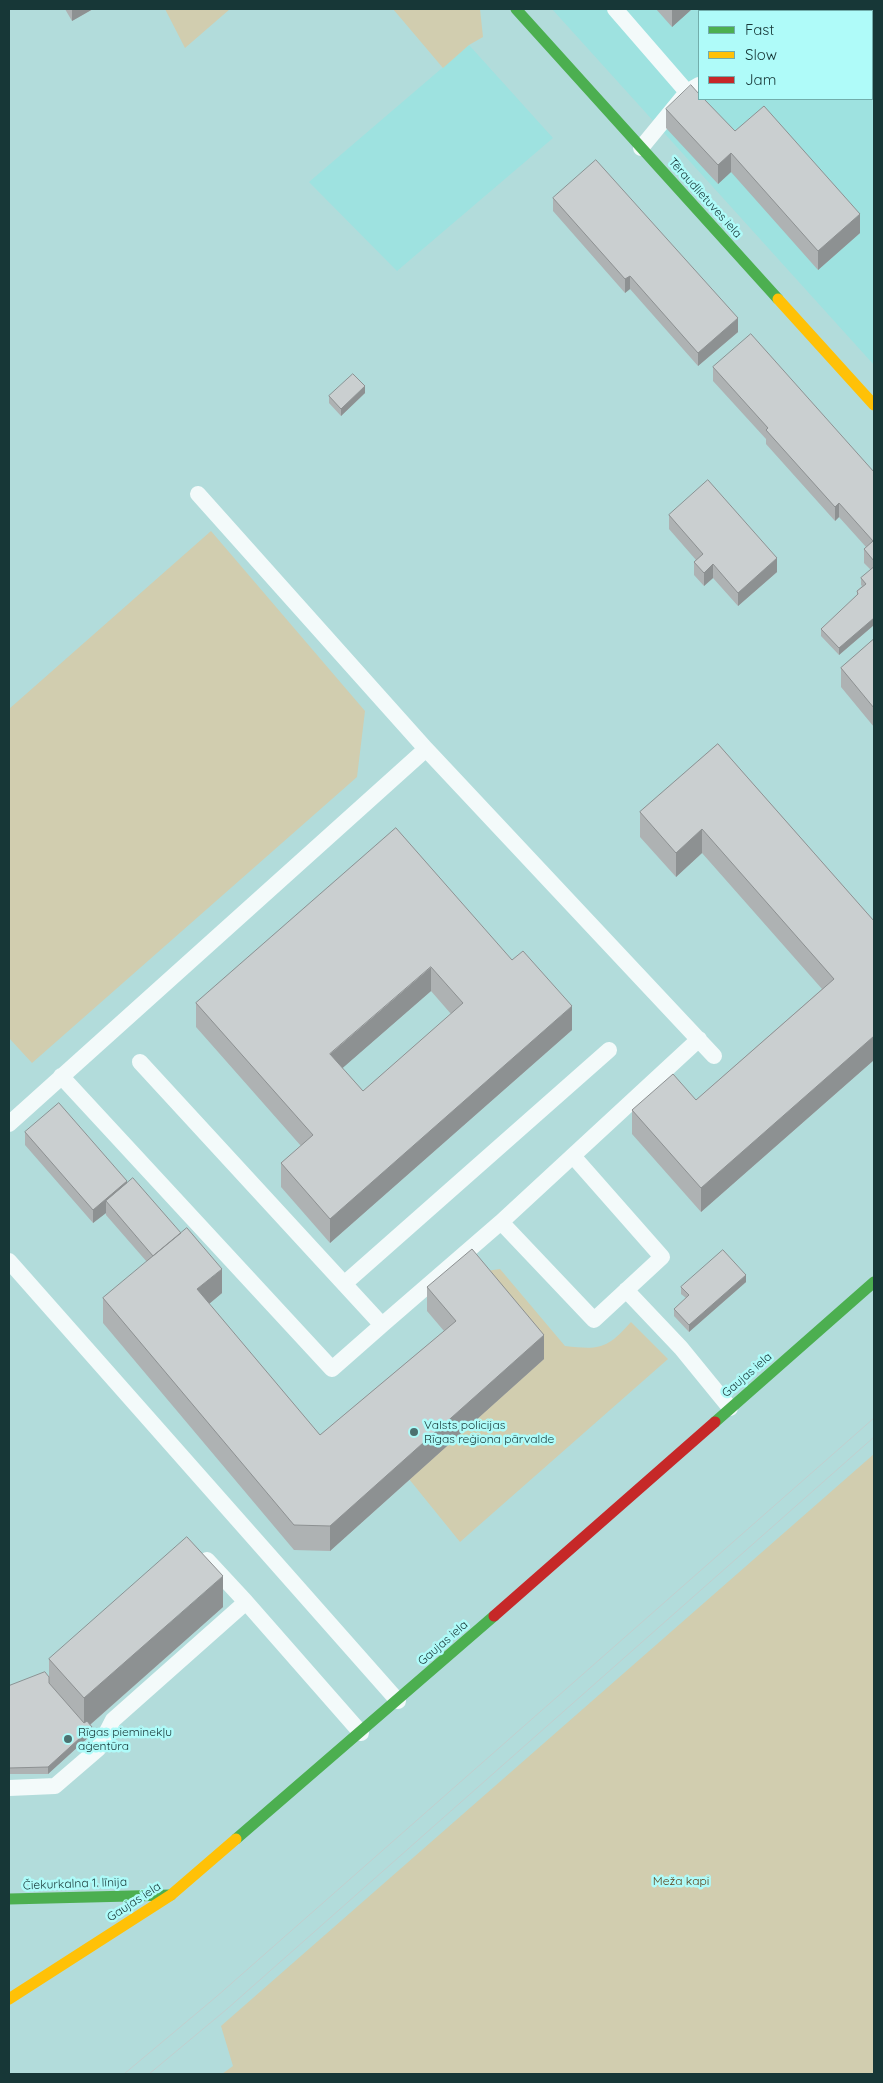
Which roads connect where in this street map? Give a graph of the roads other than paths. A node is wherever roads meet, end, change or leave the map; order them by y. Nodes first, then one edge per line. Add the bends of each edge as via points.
1 (516, 9) edge
2 (615, 9) edge
3 (693, 89) edge
4 (641, 148) junction
5 (874, 405) edge
6 (198, 494) dead end
7 (426, 749) junction
8 (699, 1039) junction
9 (609, 1050) dead end
10 (714, 1056) dead end
11 (140, 1062) dead end
12 (61, 1076) junction
13 (9, 1124) edge
14 (573, 1156) junction
15 (501, 1222) junction
16 (9, 1261) edge
17 (874, 1282) edge
18 (344, 1284) junction
19 (626, 1290) junction
20 (382, 1325) junction
21 (730, 1408) junction
22 (193, 1554) edge
23 (246, 1602) junction
24 (398, 1701) junction
25 (361, 1733) junction
26 (9, 1788) edge
27 (171, 1895) junction
28 (9, 1899) edge
29 (9, 1998) edge

1 - 4 street, Tēraudlietuves iela
2 - 3 lane
3 - 4 lane
4 - 5 street, Tēraudlietuves iela
6 - 7 lane
7 - 8 lane
7 - 12 lane
8 - 10 lane
8 - 14 lane
9 - 18 lane
11 - 18 lane
12 - 13 lane
12 - 20 lane via 332,1369
14 - 15 lane
14 - 19 lane via 662,1257
15 - 19 lane via 594,1320
15 - 20 lane
16 - 24 lane
17 - 21 street, Gaujas iela
18 - 20 lane
19 - 21 lane via 681,1348
21 - 24 street, Gaujas iela
22 - 23 lane via 200,1552
23 - 25 lane
23 - 26 lane via 113,1720 98,1749 55,1786
24 - 25 street, Gaujas iela
25 - 27 street, Gaujas iela
27 - 28 street, Čiekurkalna 1. līnija
27 - 29 street, Gaujas iela

